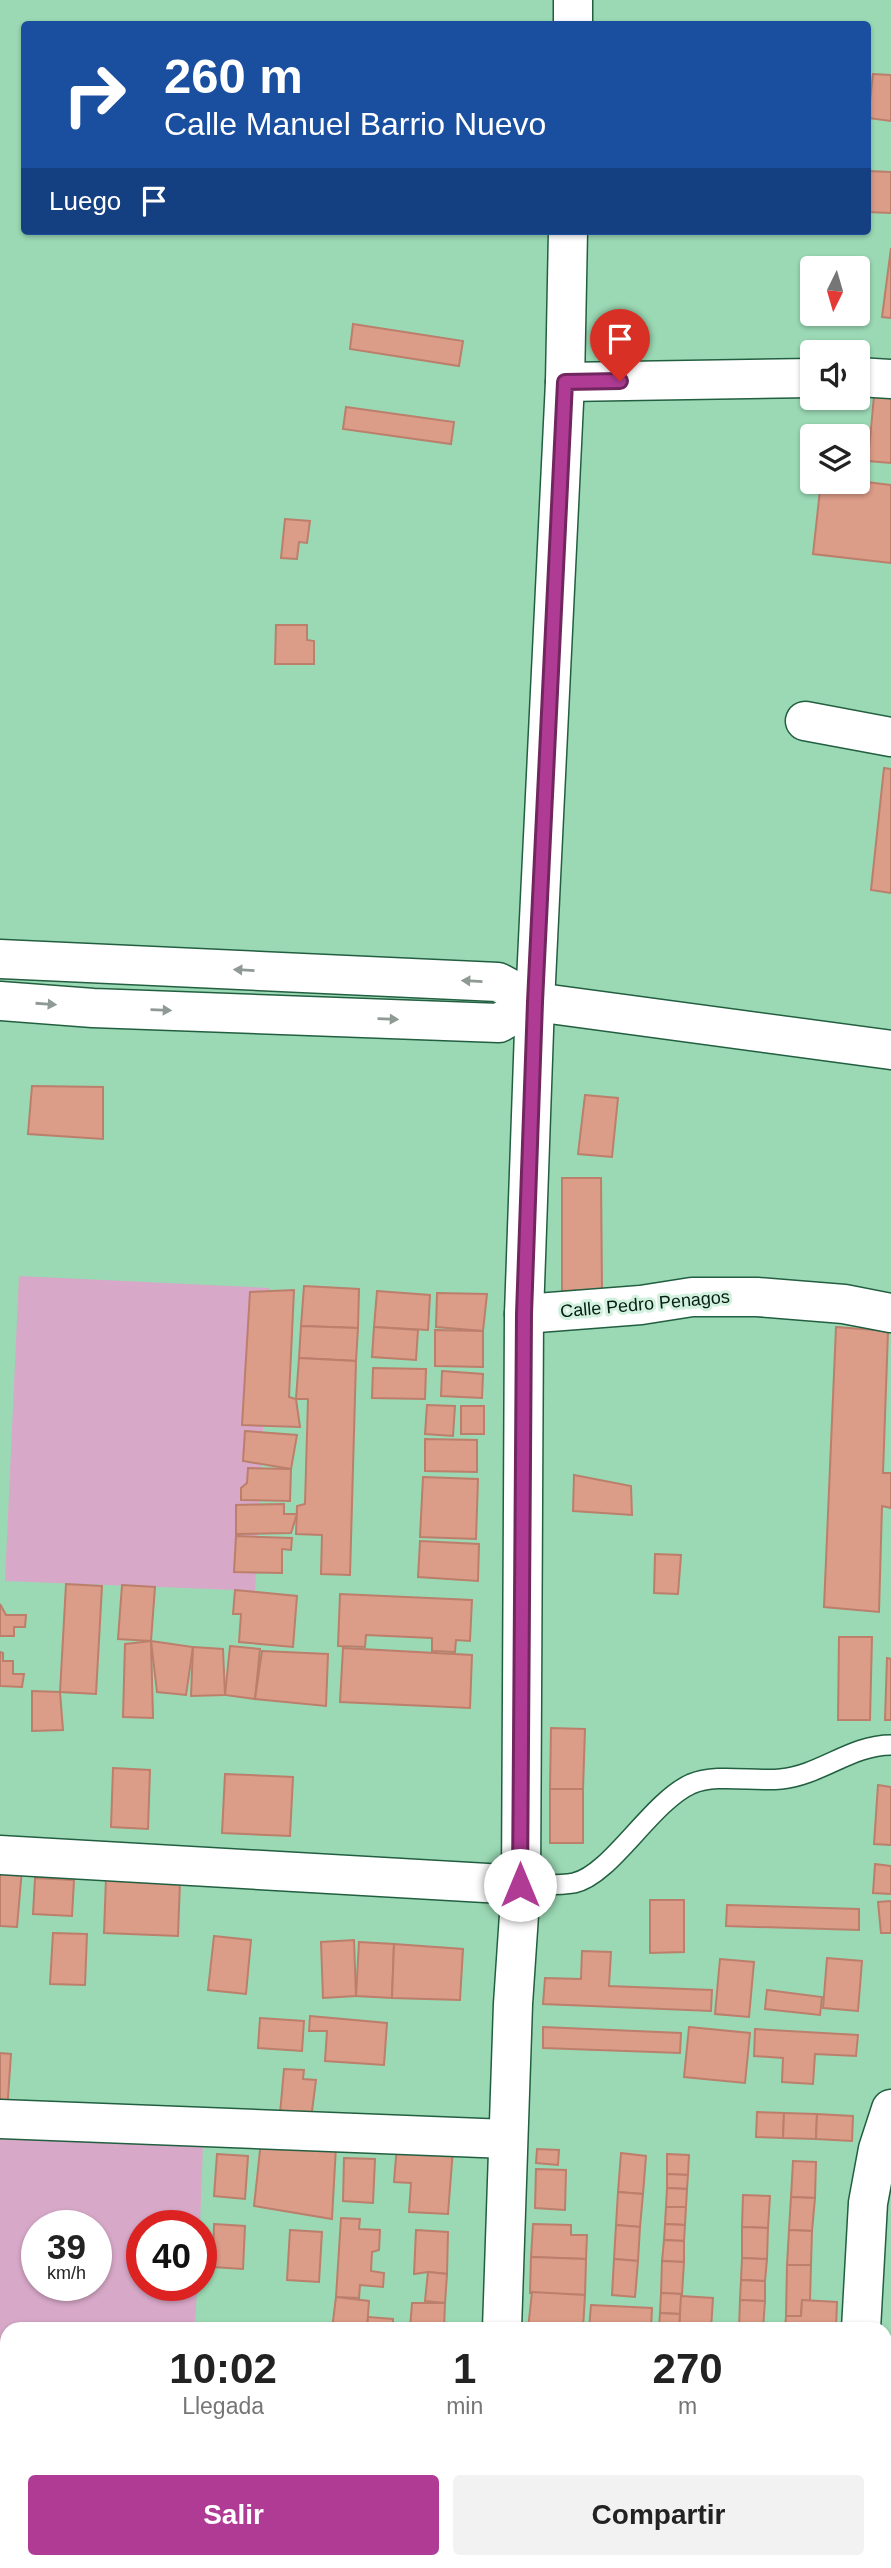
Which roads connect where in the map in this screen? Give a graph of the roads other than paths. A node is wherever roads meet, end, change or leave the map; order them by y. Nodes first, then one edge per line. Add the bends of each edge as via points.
1 (573, 0) edge
2 (573, 21) edge
3 (568, 235) edge
4 (800, 378) edge
5 (870, 378) edge
6 (891, 379) edge
7 (565, 382) junction
8 (805, 721) dead end
9 (891, 737) edge
10 (0, 959) edge
11 (0, 1001) edge
12 (535, 1002) junction
13 (891, 1050) edge
14 (891, 1313) edge
15 (524, 1314) junction
16 (891, 1745) edge
17 (0, 1855) edge
18 (520, 1885) junction
19 (891, 2109) edge
20 (0, 2119) edge
21 (507, 2139) junction
22 (502, 2322) edge
23 (861, 2322) edge

1 - 2 street
3 - 7 street
4 - 7 street
5 - 6 street
7 - 12 street
8 - 9 street
12 -> 10 street via 498,982
11 -> 12 street via 499,1023
12 - 13 street
12 - 15 street
14 - 15 street, Calle Pedro Penagos via 845,1304 705,1297
15 - 18 street
16 - 18 lane via 855,1751 807,1773 780,1779 723,1778 691,1784 659,1808 590,1876 574,1883
17 - 18 street
18 - 21 street
19 - 23 street via 868,2203
20 - 21 street
21 - 22 street

